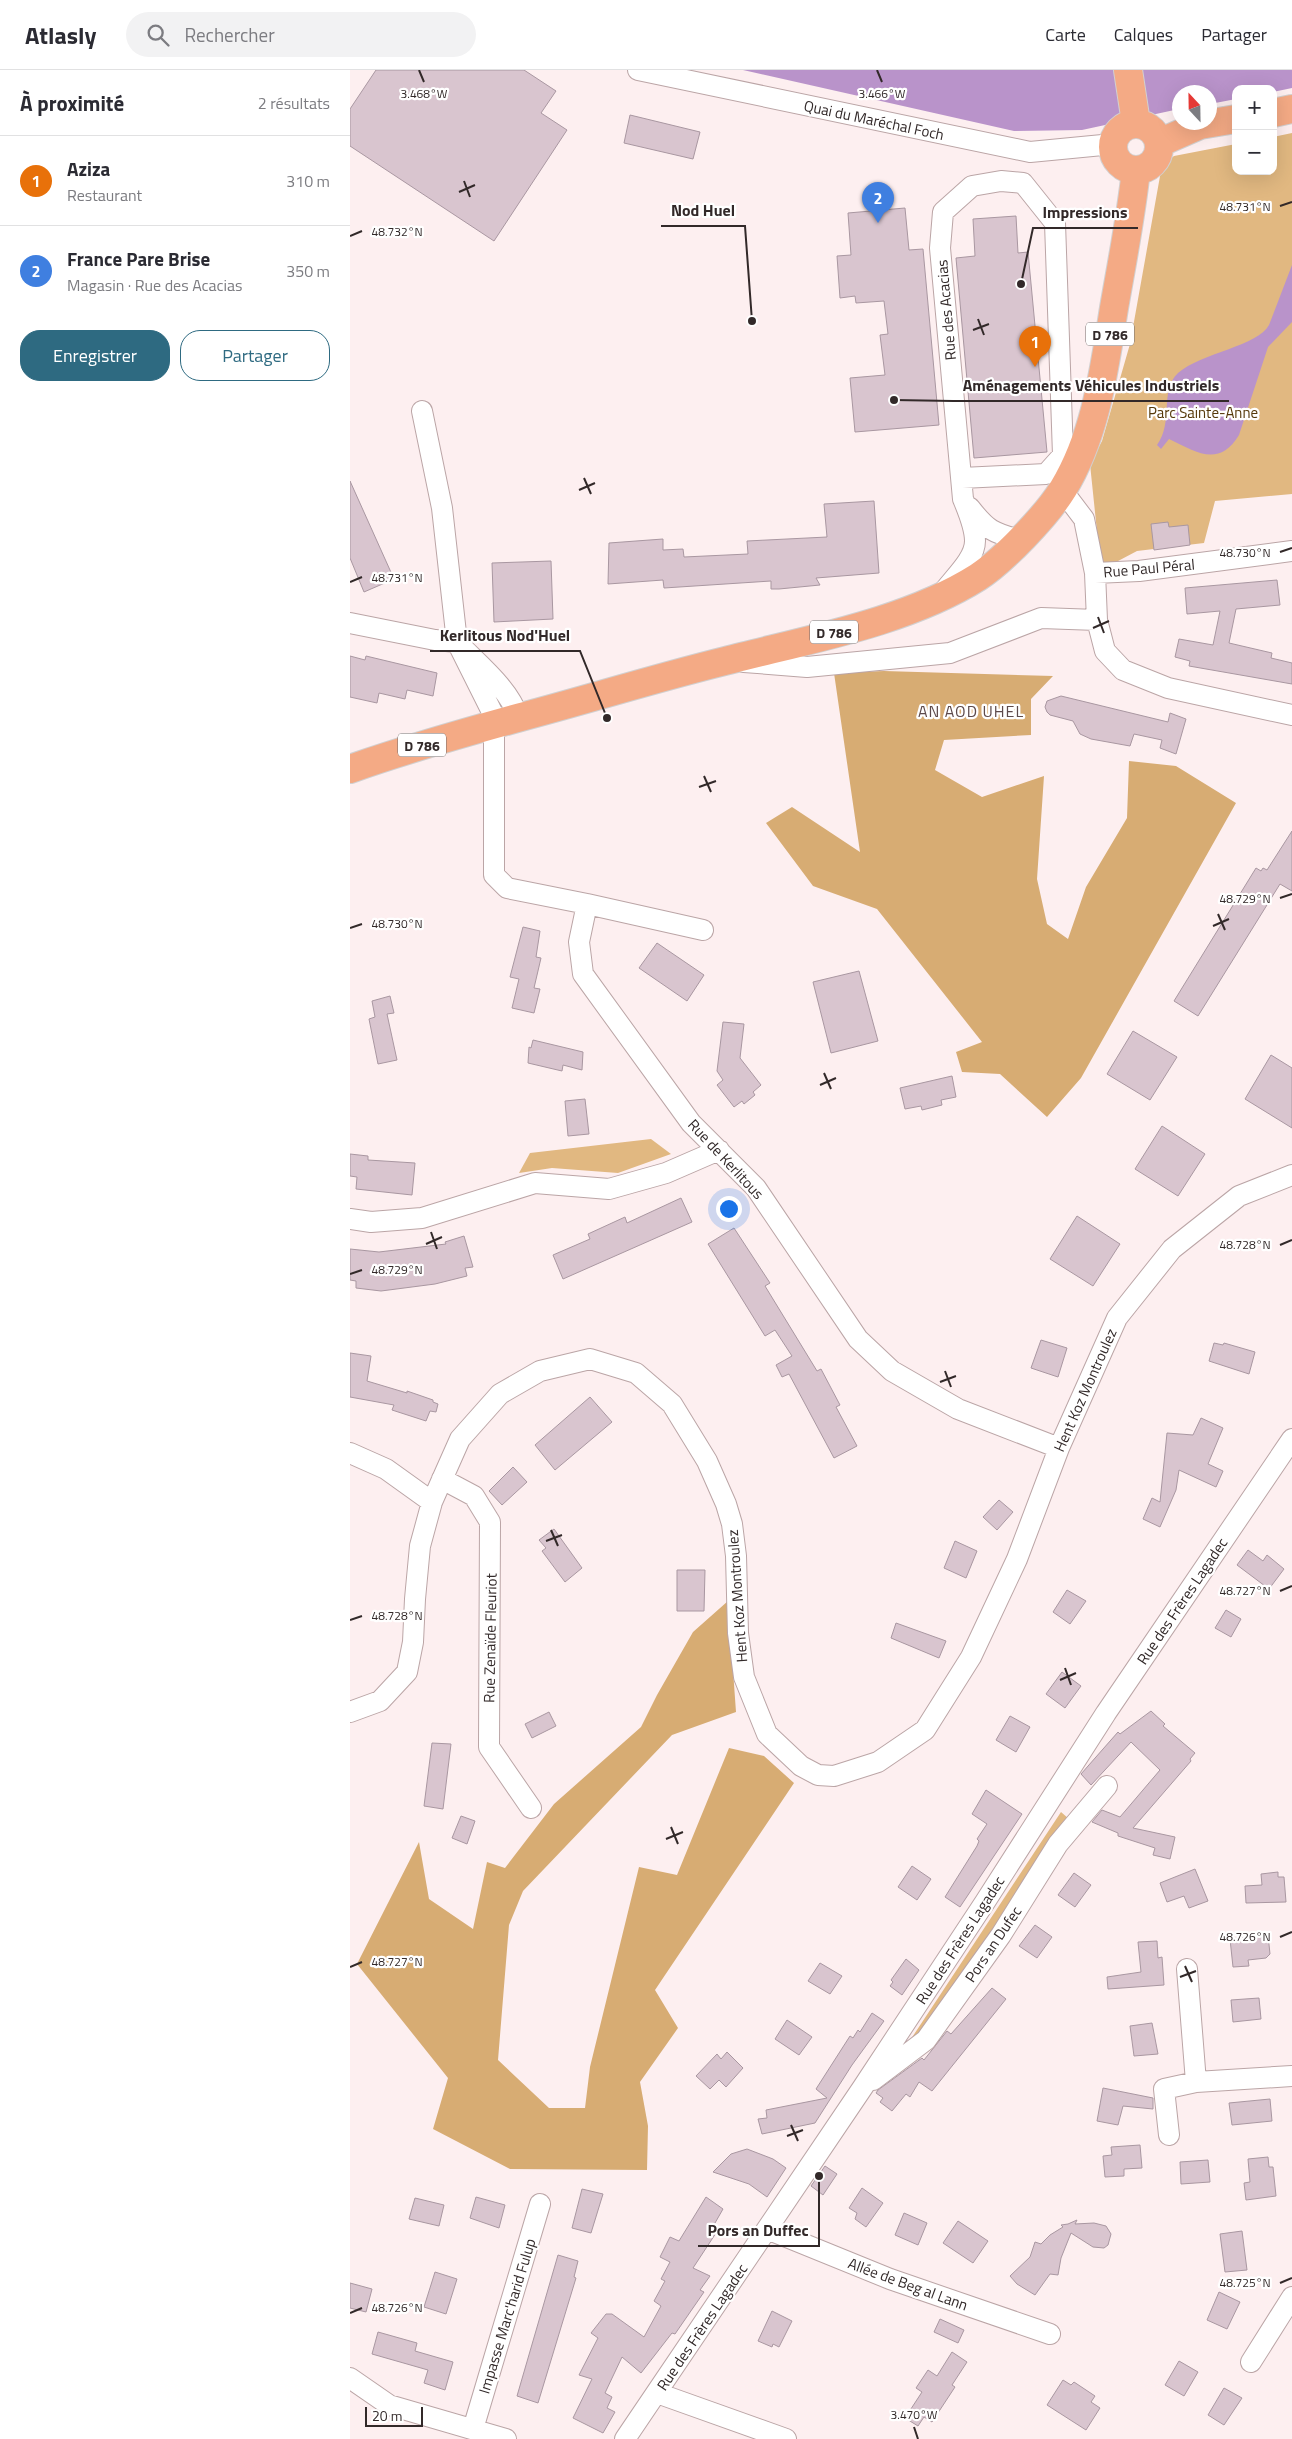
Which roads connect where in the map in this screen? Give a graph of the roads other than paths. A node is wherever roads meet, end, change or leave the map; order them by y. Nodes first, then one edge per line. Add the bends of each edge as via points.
1 (638, 70) edge
2 (1128, 70) edge
3 (1292, 109) edge
4 (1277, 111) edge
5 (1232, 120) edge
6 (1136, 121) junction
7 (1159, 143) junction
8 (1113, 144) junction
9 (1136, 170) junction
10 (422, 411) dead end
11 (962, 478) junction
12 (1062, 490) junction
13 (963, 498) junction
14 (1020, 540) junction
15 (1292, 552) edge
16 (1095, 573) junction
17 (940, 598) junction
18 (1097, 620) junction
19 (350, 623) edge
20 (457, 642) junction
21 (727, 660) junction
22 (1292, 715) edge
23 (507, 721) junction
24 (350, 769) edge
25 (587, 904) junction
26 (704, 930) dead end
27 (719, 1150) junction
28 (1292, 1175) edge
29 (350, 1219) edge
30 (1292, 1439) edge
31 (1059, 1448) junction
32 (350, 1454) edge
33 (442, 1479) junction
34 (432, 1502) junction
35 (350, 1712) edge
36 (1107, 1786) dead end
37 (531, 1808) dead end
38 (1187, 1969) dead end
39 (1292, 2076) edge
40 (1196, 2082) junction
41 (863, 2087) junction
42 (1169, 2135) dead end
43 (540, 2204) dead end
44 (767, 2228) junction
45 (1292, 2297) edge
46 (1050, 2334) dead end
47 (1251, 2362) dead end
48 (350, 2378) edge
49 (657, 2393) junction
50 (473, 2429) junction
51 (506, 2439) edge
52 (625, 2439) edge
53 (786, 2439) edge

1 - 8 street, Quai du Maréchal Foch via 1030,152
2 - 6 main road
3 - 4 main road
5 - 7 main road via 1200,125
6 - 7 main road via 1152,129
6 - 8 main road via 1121,129
7 - 9 main road via 1156,159 1151,165
8 - 9 main road via 1116,160 1122,166
9 - 12 main road, D 786 via 1092,424 1079,460
10 - 20 street via 442,508
11 - 11 street, Rue des Acacias via 940,248 943,212 972,186 1001,181 1023,183 1055,223 1063,455 1046,474
11 - 13 street, Rue des Acacias
12 - 14 main road, D 786
12 - 16 street via 1084,519
13 - 14 street via 985,527
13 - 17 street, Rue des Acacias via 975,541 970,557
14 - 17 main road, D 786 via 980,576
15 - 16 street, Rue Paul Péral via 1139,571
16 - 18 street
17 - 21 main road, D 786 via 866,624
18 - 21 street via 1041,618 950,654 807,667
18 - 22 street via 1105,652 1123,670 1168,688
19 - 20 street
20 - 23 street via 492,712
21 - 23 main road, D 786
23 - 24 main road, D 786
23 - 25 street via 494,874 507,888
25 - 26 street
25 - 27 street, Rue de Kerlitous via 579,942 583,974 691,1123
27 - 29 street via 666,1173 609,1189 535,1183 422,1218 371,1222
27 - 31 street, Rue de Kerlitous via 756,1188 858,1339 892,1371 958,1409
28 - 31 street, Hent Koz Montroulez via 1239,1196 1172,1249 1117,1318
30 - 41 street, Rue des Frères Lagadec via 1106,1712
31 - 33 street, Hent Koz Montroulez via 1017,1559 971,1657 925,1730 878,1762 834,1776 818,1775 801,1766 767,1734 744,1677 738,1633 736,1556 726,1504 707,1461 672,1404 636,1373 590,1359 540,1371 500,1394 460,1439
32 - 34 street via 386,1469
33 - 34 street, Hent Koz Montroulez
33 - 37 street, Rue Zenaïde Fleuriot via 474,1496 490,1522 488,1746
34 - 35 street, Hent Koz Montroulez via 420,1546 413,1642 407,1672 380,1701
36 - 41 street, Pors an Dufec via 1058,1844 1001,1935 926,2040
38 - 40 street
39 - 40 street
40 - 42 street via 1164,2089
41 - 44 street, Rue des Frères Lagadec
43 - 50 street, Impasse Marc'harid Fulup
44 - 46 street, Allée de Beg al Lann via 890,2279
44 - 49 street, Rue des Frères Lagadec
45 - 47 street
48 - 50 street via 388,2405
49 - 52 street, Rue des Frères Lagadec
49 - 53 street
50 - 51 street

